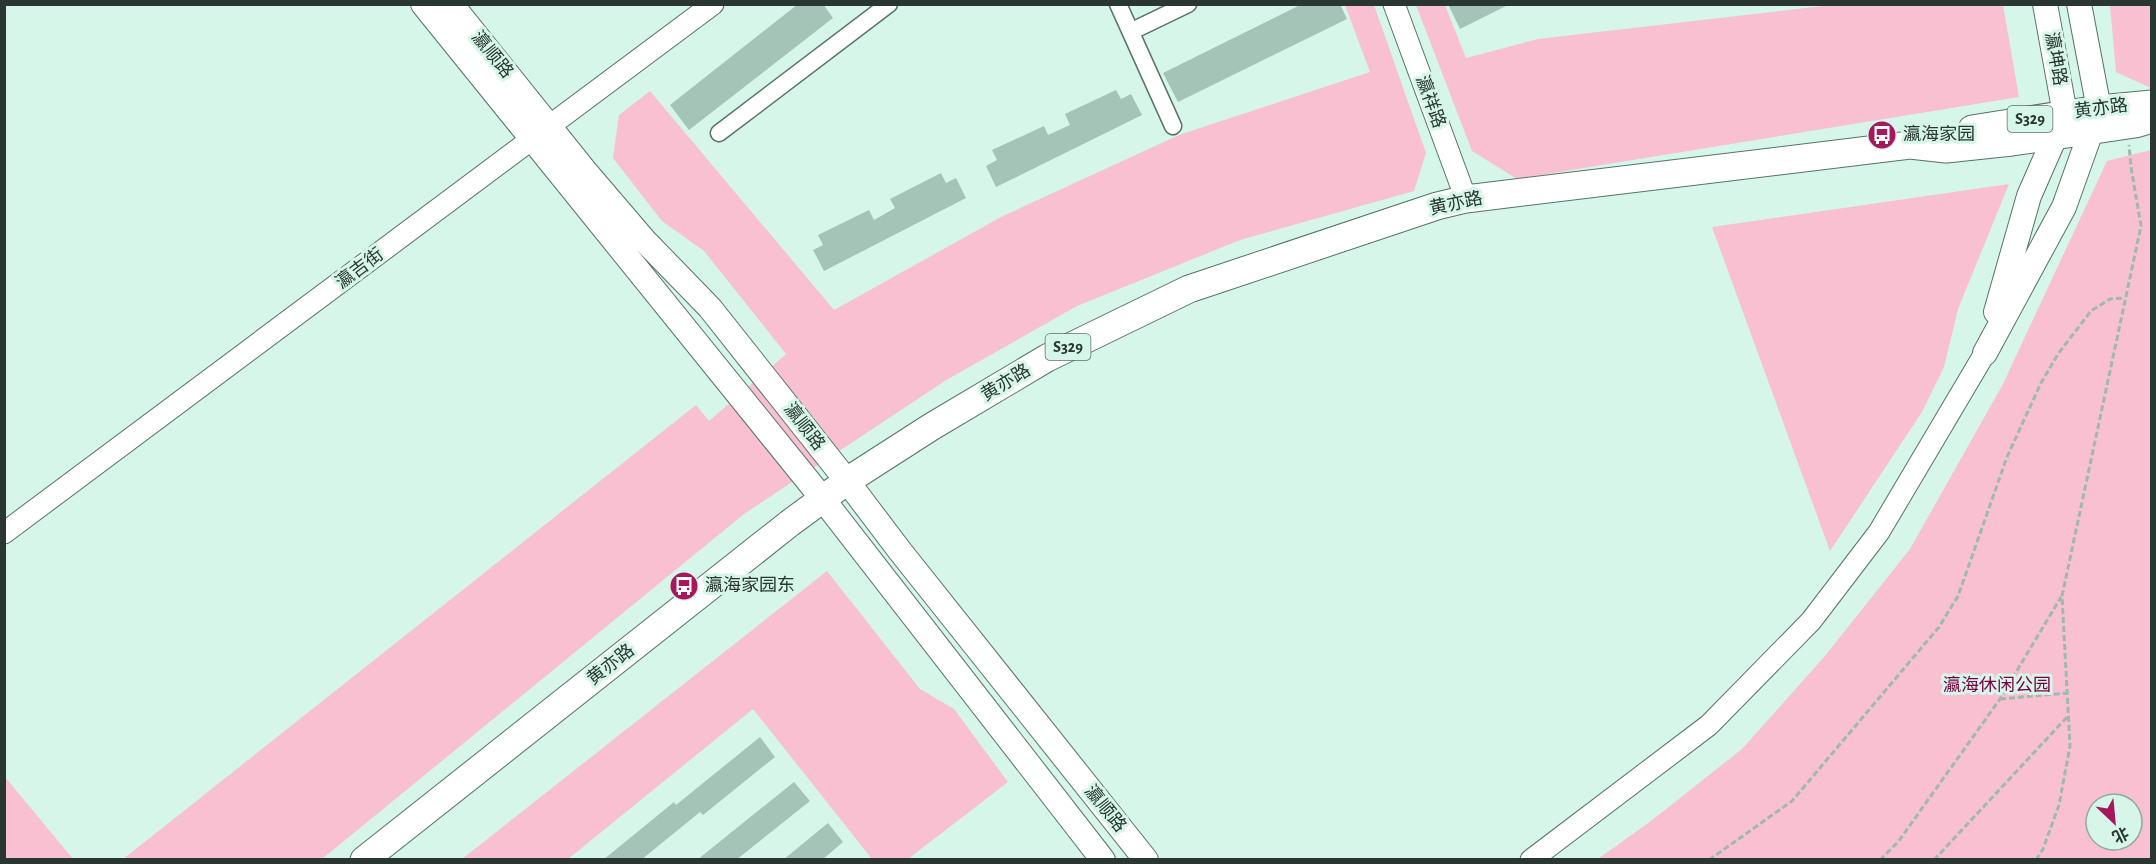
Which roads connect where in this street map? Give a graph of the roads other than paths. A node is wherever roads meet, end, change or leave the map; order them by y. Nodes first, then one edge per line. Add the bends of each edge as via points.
1 (423, 4) edge
2 (451, 4) edge
3 (713, 4) edge
4 (888, 4) edge
5 (1118, 4) edge
6 (1188, 4) edge
7 (1394, 4) edge
8 (2045, 4) edge
9 (2079, 4) edge
10 (1132, 31) junction
11 (2151, 104) edge
12 (2096, 119) junction
13 (2151, 119) edge
14 (2060, 124) junction
15 (1173, 126) dead end
16 (719, 133) dead end
17 (542, 134) junction
18 (1466, 200) junction
19 (1985, 353) junction
20 (847, 481) junction
21 (822, 498) junction
22 (4, 533) edge
23 (364, 860) edge
24 (1103, 860) edge
25 (1146, 860) edge
26 (1531, 860) edge

1 - 17 main road, 瀛顺路
2 - 17 main road, 瀛顺路
3 - 17 street, 瀛吉街
4 - 16 street
5 - 10 street
6 - 10 street
7 - 18 street, 瀛祥路
8 - 14 main road, 瀛坤路
9 - 12 main road, 瀛坤路
10 - 15 street
11 - 12 main road, 黄亦路 / S329
12 - 13 main road, 黄亦路 / S329 via 2135,124
12 - 14 main road, 黄亦路 / S329
12 - 19 main road via 2064,207
14 - 18 main road, 黄亦路 / S329 via 1946,148 1910,145
14 - 19 main road via 2029,196
17 - 20 main road, 瀛顺路 via 710,308
17 - 21 main road, 瀛顺路
17 - 22 street, 瀛吉街
18 - 20 main road, 黄亦路 / S329 via 1437,206 1189,289 1047,358
19 - 26 street via 1879,531 1811,621 1709,726
20 - 21 main road, 黄亦路 / S329
20 - 25 main road, 瀛顺路
21 - 23 main road, 黄亦路 / S329
21 - 24 main road, 瀛顺路

